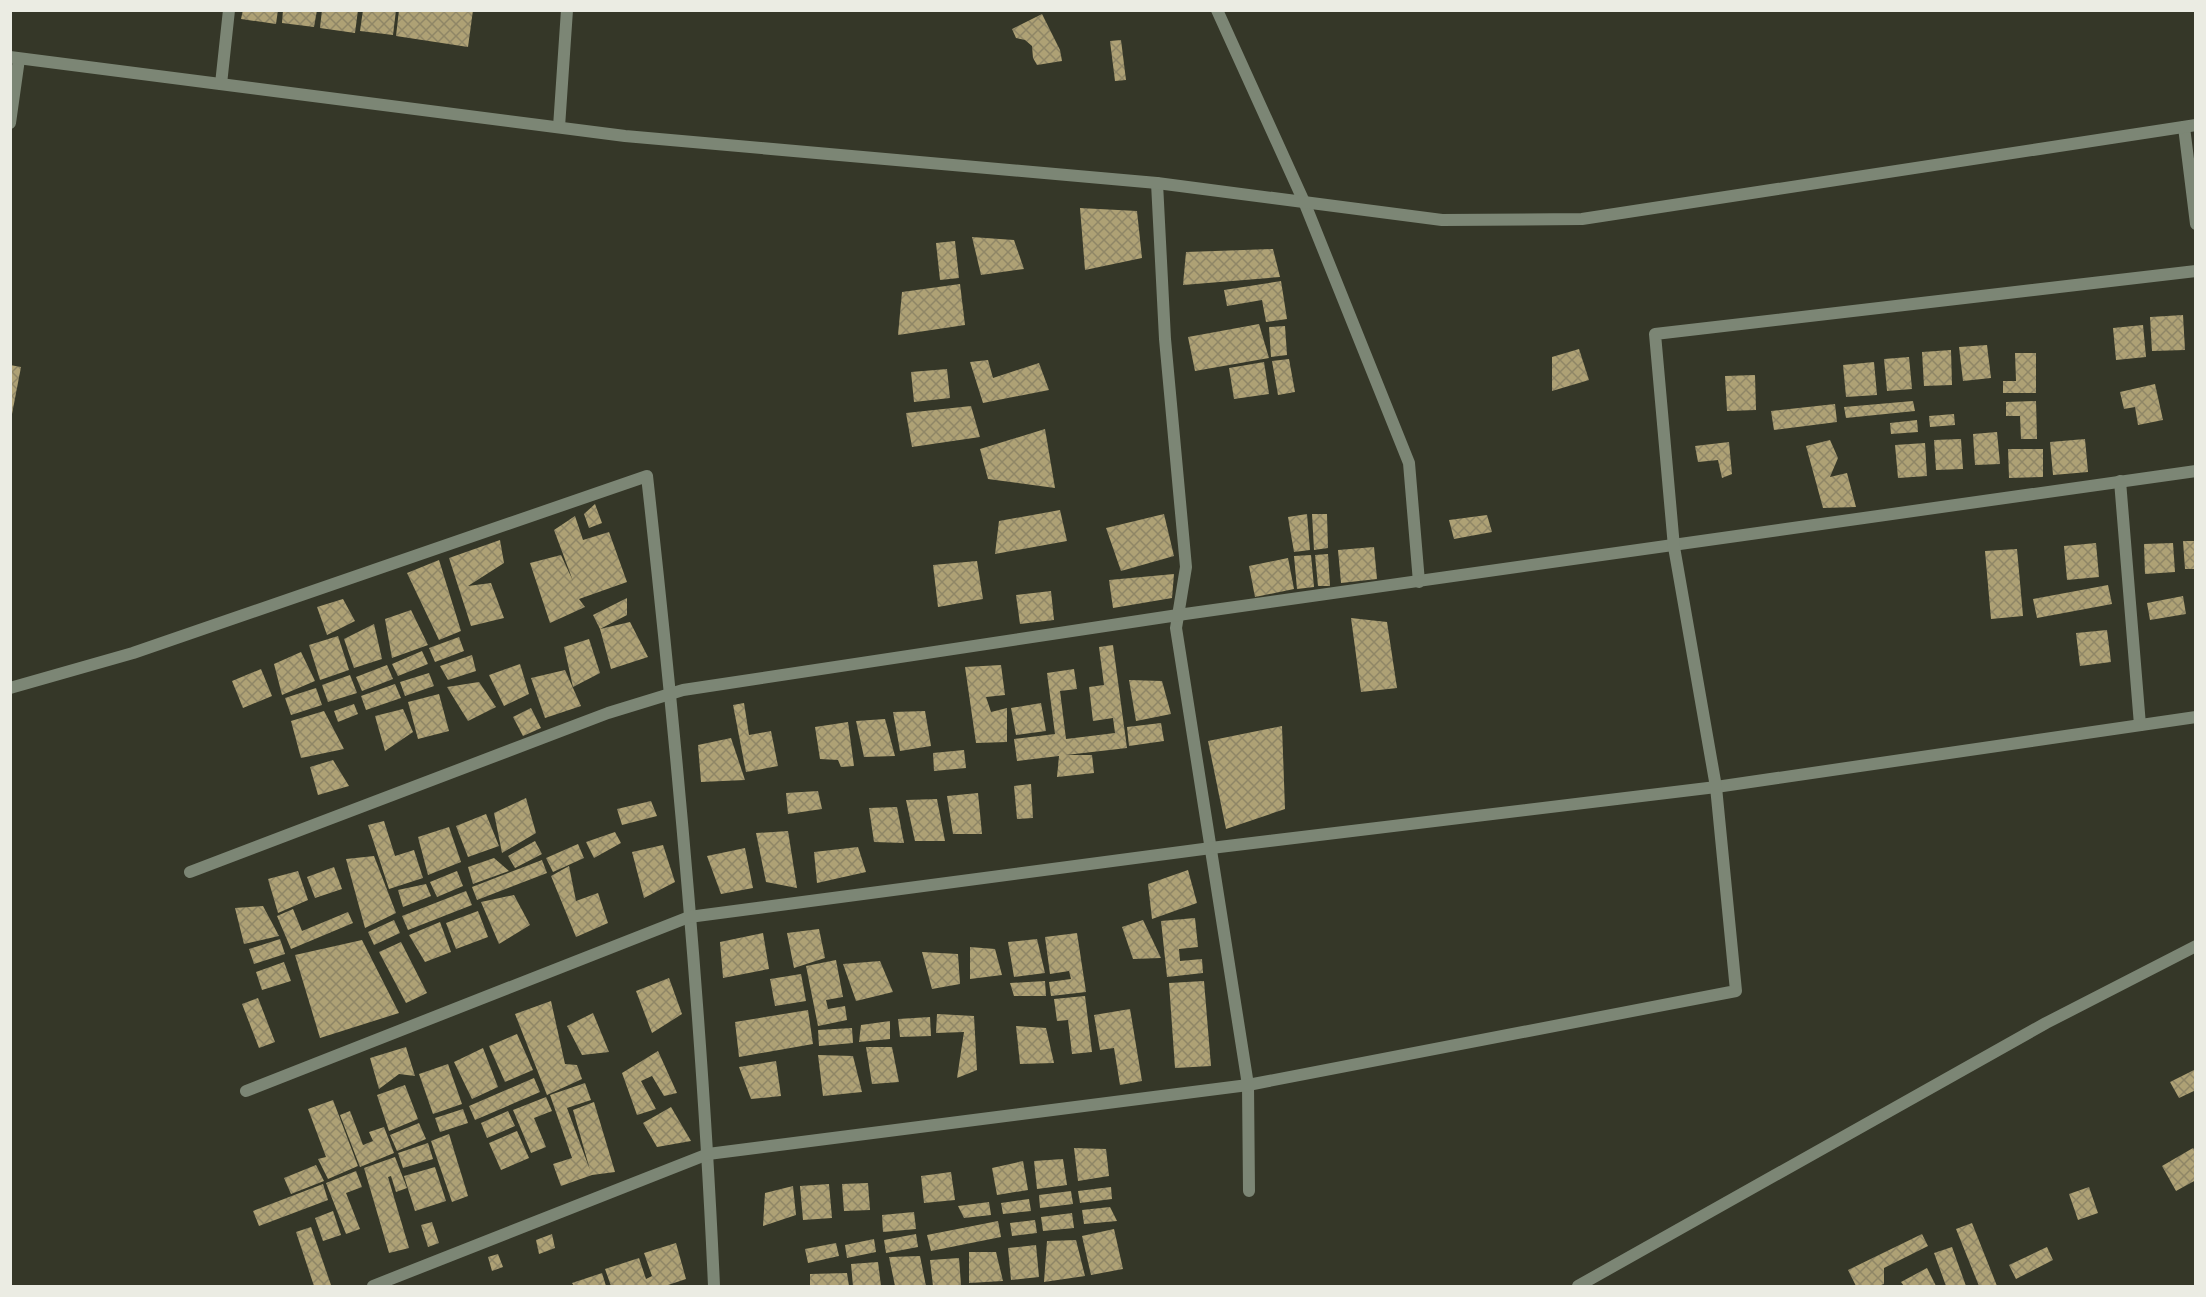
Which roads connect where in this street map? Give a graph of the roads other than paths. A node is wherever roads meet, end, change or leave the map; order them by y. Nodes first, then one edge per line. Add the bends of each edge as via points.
1 (229, 10) edge
2 (567, 10) edge
3 (1217, 10) edge
4 (15, 58) edge
5 (221, 84) junction
6 (10, 123) edge
7 (2190, 126) edge
8 (559, 127) junction
9 (1157, 183) junction
10 (1305, 204) junction
11 (2196, 224) edge
12 (2196, 271) edge
13 (2196, 471) edge
14 (2120, 481) junction
15 (1674, 547) junction
16 (1419, 582) junction
17 (1178, 615) junction
18 (10, 688) edge
19 (671, 694) junction
20 (2196, 717) edge
21 (2140, 725) junction
22 (1716, 787) junction
23 (1211, 848) junction
24 (190, 872) dead end
25 (689, 917) junction
26 (2196, 946) edge
27 (1248, 1085) junction
28 (246, 1091) dead end
29 (708, 1154) junction
30 (1249, 1191) dead end
31 (373, 1287) edge
32 (714, 1287) edge
33 (1578, 1287) edge

1 - 5 street
2 - 8 street
3 - 10 street
4 - 5 street
4 - 6 street
5 - 8 street
7 - 10 street via 1582,219 1442,220
7 - 11 street via 2191,204
8 - 9 street via 657,140
9 - 10 street
9 - 17 street via 1165,339 1185,567
10 - 16 street via 1409,464
12 - 15 street via 1654,334
13 - 14 street
14 - 15 street
14 - 21 street
15 - 16 street
15 - 22 street
16 - 17 street
17 - 19 street
17 - 23 street via 1176,628
18 - 19 street via 133,652 647,476
19 - 24 street via 608,713
19 - 25 street
20 - 21 street
21 - 22 street
22 - 23 street
22 - 27 street via 1736,991
23 - 25 street
23 - 27 street
25 - 28 street
25 - 29 street
26 - 33 street via 2046,1023
27 - 29 street
27 - 30 street
29 - 31 street
29 - 32 street

